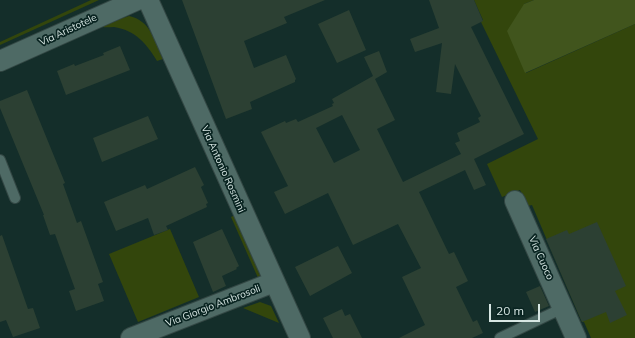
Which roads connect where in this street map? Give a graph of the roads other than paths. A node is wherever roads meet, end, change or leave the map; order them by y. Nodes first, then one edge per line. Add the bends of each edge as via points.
1 (137, 0) edge
2 (148, 0) edge
3 (0, 61) edge
4 (0, 160) edge
5 (16, 198) dead end
6 (515, 201) dead end
7 (274, 282) junction
8 (563, 308) junction
9 (131, 338) edge
10 (300, 338) edge
11 (500, 338) edge
12 (576, 338) edge

1 - 3 street, Via Aristotele
2 - 7 street, Via Antonio Rosmini
4 - 5 lane
6 - 8 street, Via Cuoco
7 - 9 street, Via Giorgio Ambrosoli
7 - 10 street, Via Antonio Rosmini
8 - 11 lane
8 - 12 street, Via Cuoco

